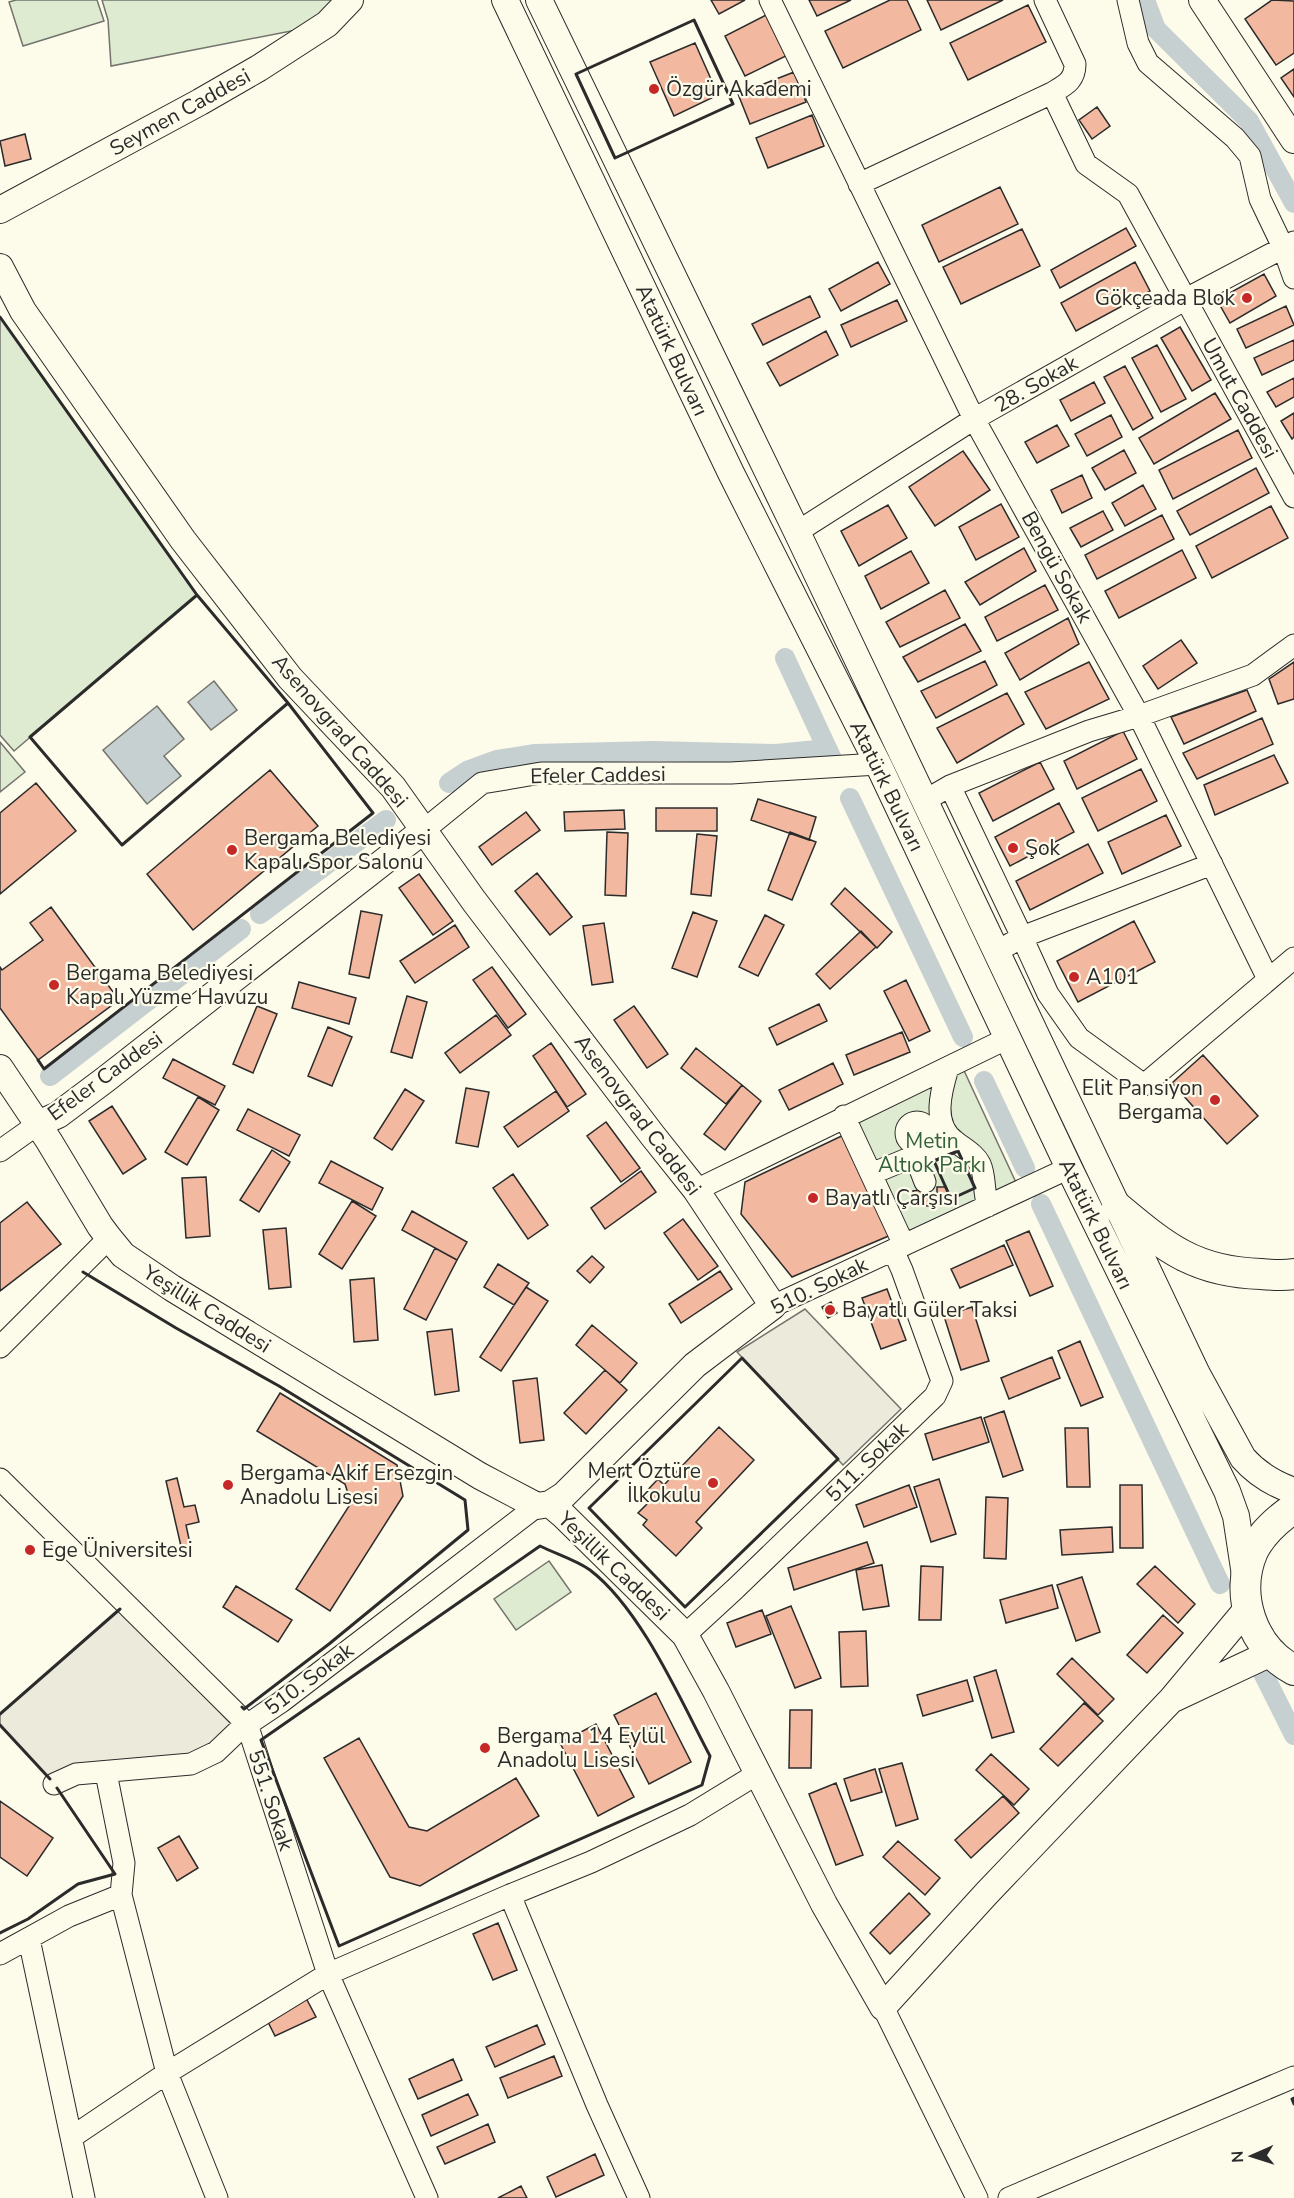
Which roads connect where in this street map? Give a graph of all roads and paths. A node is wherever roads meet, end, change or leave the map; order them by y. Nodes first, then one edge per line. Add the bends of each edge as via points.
1 (350, 0) edge
2 (505, 0) edge
3 (770, 0) edge
4 (1045, 0) edge
5 (1128, 0) edge
6 (1202, 0) edge
7 (542, 1) edge
8 (1052, 93) junction
9 (1294, 140) edge
10 (860, 184) junction
11 (0, 210) edge
12 (1288, 244) edge
13 (0, 267) edge
14 (1294, 278) edge
15 (1186, 299) junction
16 (974, 419) junction
17 (1294, 497) edge
18 (797, 532) junction
19 (1294, 645) edge
20 (1139, 716) junction
21 (878, 764) junction
22 (950, 786) junction
23 (924, 801) junction
24 (424, 830) junction
25 (1212, 864) junction
26 (1023, 937) junction
27 (996, 952) junction
28 (1294, 958) edge
29 (1268, 979) junction
30 (1008, 1038) junction
31 (948, 1068) junction
32 (0, 1069) edge
33 (898, 1091) junction
34 (844, 1116) junction
35 (38, 1124) junction
36 (929, 1142) junction
37 (0, 1151) edge
38 (1069, 1168) junction
39 (871, 1174) junction
40 (925, 1182) dead end
41 (696, 1190) junction
42 (986, 1200) junction
43 (1117, 1207) junction
44 (109, 1238) junction
45 (898, 1242) junction
46 (1294, 1274) edge
47 (774, 1306) junction
48 (0, 1347) edge
49 (0, 1479) edge
50 (1294, 1491) edge
51 (543, 1505) junction
52 (1294, 1508) edge
53 (1245, 1579) junction
54 (1247, 1609) junction
55 (685, 1635) junction
56 (1282, 1662) edge
57 (1171, 1700) junction
58 (247, 1724) junction
59 (106, 1773) junction
60 (757, 1774) junction
61 (54, 1784) dead end
62 (510, 1894) junction
63 (121, 1895) junction
64 (29, 1939) junction
65 (0, 1954) edge
66 (328, 1974) junction
67 (883, 2007) junction
68 (167, 2073) junction
69 (1294, 2077) edge
70 (72, 2138) junction
71 (634, 2197) edge
72 (84, 2198) edge
73 (217, 2198) edge
74 (427, 2198) edge
75 (976, 2198) edge
76 (1009, 2198) edge

1 - 11 main road, Seymen Caddesi via 327,24 259,68
2 - 21 main road, Atatürk Bulvarı via 731,473
3 - 10 street, Bengü Sokak
4 - 8 street via 1075,64 1071,81
5 - 12 street via 1138,43 1148,63 1235,138 1250,156 1260,199
6 - 9 main road
7 - 18 main road, Atatürk Bulvarı
8 - 10 street
8 - 15 street, Umut Caddesi via 1086,164 1128,194
10 - 16 street, Bengü Sokak
12 - 14 street
12 - 15 street, 28. Sokak
13 - 24 main road, Asenovgrad Caddesi via 24,311 183,540 290,678 393,787
15 - 16 street, 28. Sokak
15 - 17 street, Umut Caddesi
16 - 18 street, 28. Sokak
16 - 20 street, Bengü Sokak
18 - 23 main road, Atatürk Bulvarı
19 - 20 street via 1253,675
20 - 22 street via 1089,731
20 - 25 street, Bengü Sokak
21 - 24 street, Efeler Caddesi via 731,772 541,773 482,783
21 - 30 main road, Atatürk Bulvarı
22 - 23 street
22 - 26 street
23 - 27 main road, Atatürk Bulvarı
24 - 35 main road, Efeler Caddesi via 74,1103
24 - 41 main road, Asenovgrad Caddesi
25 - 26 street
25 - 29 street, Bengü Sokak
26 - 27 street
26 - 29 street via 1048,994 1079,1038 1144,1085
27 - 43 main road, Atatürk Bulvarı
28 - 29 street
30 - 31 street
30 - 38 main road, Atatürk Bulvarı
31 - 33 street
31 - 36 street
32 - 35 main road, Yeşillik Caddesi
33 - 34 street
33 - 36 street
34 - 39 street, 511. Sokak
34 - 41 street
35 - 37 street
35 - 44 main road, Yeşillik Caddesi
36 - 39 street
36 - 40 street
36 - 42 street via 964,1147 978,1161
38 - 42 street, 510. Sokak
38 - 53 main road, Atatürk Bulvarı via 1227,1491 1242,1544
39 - 45 street, 511. Sokak
41 - 47 main road, Asenovgrad Caddesi
42 - 45 street, 510. Sokak
43 - 46 highway via 1161,1244 1192,1261 1236,1274
43 - 50 main road, Atatürk Bulvarı via 1233,1444 1253,1469
44 - 48 street
44 - 51 main road, Yeşillik Caddesi via 123,1255 172,1288 480,1476
45 - 47 street, 510. Sokak
45 - 55 street, 511. Sokak via 942,1381 935,1395
47 - 51 main road, 510. Sokak via 694,1365 564,1495
49 - 58 street, 551. Sokak
51 - 55 main road, Yeşillik Caddesi via 563,1515
51 - 58 street, 510. Sokak
52 - 53 highway, Atatürk Bulvarı via 1270,1526 1253,1551
53 - 54 highway, Atatürk Bulvarı
54 - 56 highway, Atatürk Bulvarı via 1256,1633
54 - 57 main road
55 - 60 main road, Yeşillik Caddesi
56 - 57 main road
57 - 67 main road
58 - 59 street, 510. Sokak via 216,1752 191,1764
58 - 66 street, 551. Sokak
59 - 61 street, 510. Sokak via 76,1774
59 - 63 street via 124,1863
60 - 62 street via 680,1820
60 - 67 main road, Yeşillik Caddesi
62 - 66 street
62 - 71 street
63 - 64 street via 69,1916
63 - 68 street
64 - 65 street
64 - 70 street
66 - 68 street
66 - 74 street, 551. Sokak
67 - 75 street
68 - 70 street
68 - 73 street
69 - 76 street
70 - 72 street

